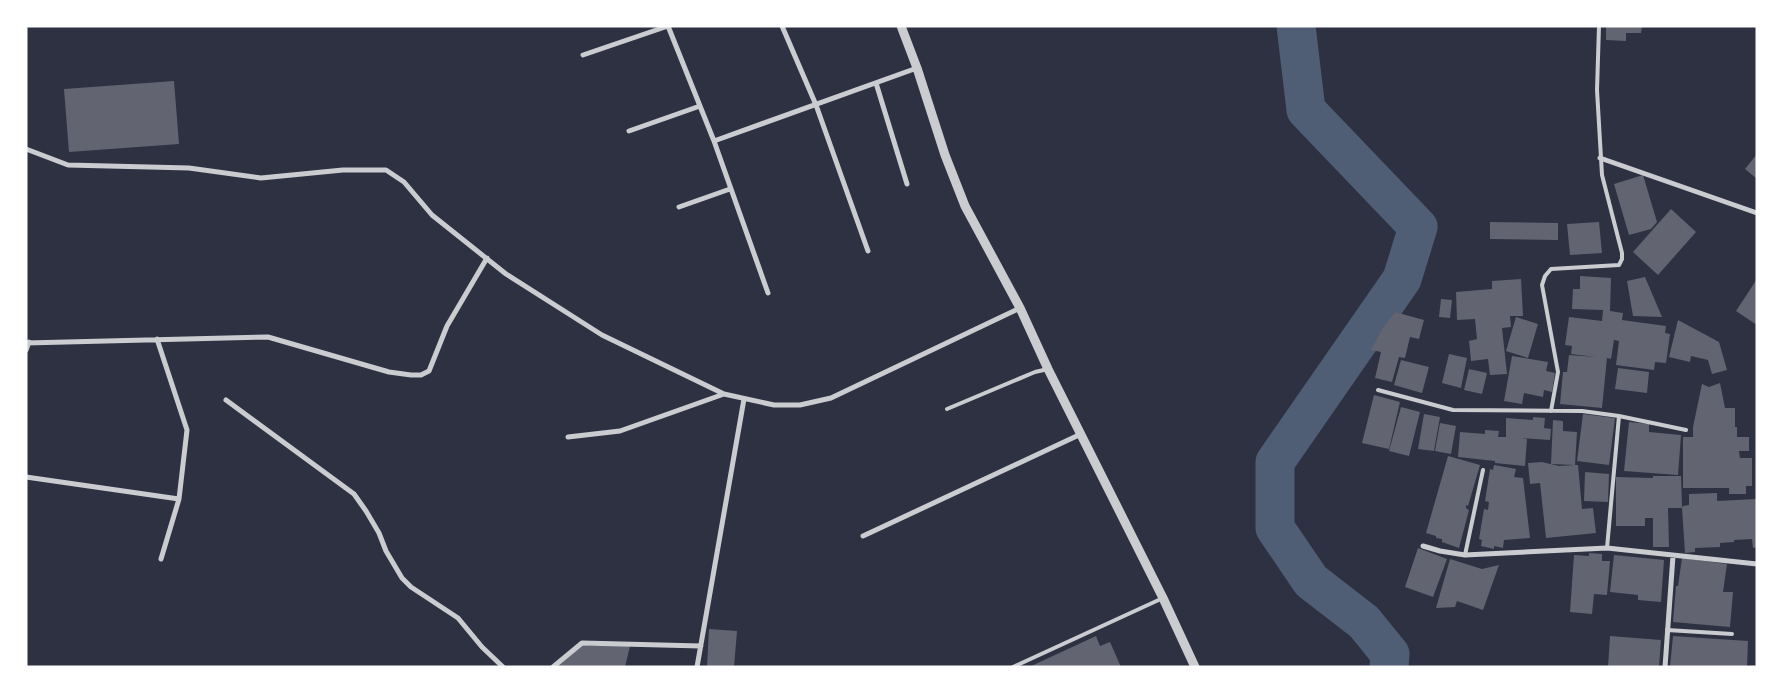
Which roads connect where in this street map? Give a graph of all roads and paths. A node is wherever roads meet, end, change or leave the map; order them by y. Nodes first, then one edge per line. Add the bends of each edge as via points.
1 (668, 26) edge
2 (782, 26) edge
3 (901, 26) edge
4 (1599, 26) edge
5 (584, 55) dead end
6 (917, 68) junction
7 (876, 83) junction
8 (816, 105) junction
9 (700, 106) junction
10 (629, 131) dead end
11 (714, 141) junction
12 (26, 149) edge
13 (1600, 158) junction
14 (907, 184) dead end
15 (730, 189) junction
16 (679, 207) dead end
17 (1757, 213) edge
18 (868, 251) dead end
19 (487, 258) junction
20 (768, 293) dead end
21 (1020, 308) junction
22 (157, 339) junction
23 (28, 342) edge
24 (26, 350) edge
25 (1048, 369) junction
26 (1378, 390) dead end
27 (724, 394) junction
28 (744, 399) junction
29 (226, 400) dead end
30 (947, 409) dead end
31 (1551, 411) junction
32 (1619, 416) junction
33 (1686, 430) dead end
34 (1081, 434) junction
35 (568, 437) dead end
36 (1483, 470) dead end
37 (26, 477) edge
38 (179, 499) junction
39 (863, 536) dead end
40 (1423, 546) dead end
41 (1607, 548) junction
42 (1465, 556) junction
43 (1673, 556) junction
44 (161, 559) dead end
45 (1757, 564) edge
46 (1163, 598) junction
47 (1667, 630) junction
48 (1732, 634) dead end
49 (700, 646) junction
50 (503, 667) edge
51 (553, 667) edge
52 (697, 667) edge
53 (1013, 667) edge
54 (1195, 667) edge
55 (1665, 667) edge

1 - 5 street
1 - 9 street
2 - 8 street
3 - 6 street
4 - 13 lane
6 - 7 street
6 - 21 street via 965,206
7 - 8 street
7 - 14 street
8 - 11 street
8 - 18 street
9 - 10 street
9 - 11 street
11 - 15 street
12 - 19 street via 68,165 189,168 261,178 343,170 386,170 404,182 432,215
13 - 17 street
13 - 31 lane via 1622,259 1619,264 1551,269 1545,276 1542,284 1558,372
15 - 16 street
15 - 20 street
19 - 22 street via 447,326 429,372 421,375 389,372 268,337
19 - 27 street via 506,274 602,335
21 - 25 street
21 - 28 street via 830,398 800,405 774,406
22 - 23 street
22 - 38 street via 187,430
23 - 24 street
25 - 30 lane
25 - 34 street
26 - 31 lane via 1453,410
27 - 28 street
27 - 35 street via 620,431
28 - 49 street
29 - 50 street via 354,494 402,578 458,618
31 - 32 lane
32 - 33 lane
32 - 41 lane
34 - 39 street
34 - 46 street
36 - 42 lane
37 - 38 street
38 - 44 street
40 - 42 street
41 - 42 street
41 - 43 street
43 - 45 street
43 - 47 street
46 - 53 lane
46 - 54 street
47 - 48 lane
47 - 55 street
49 - 51 street via 582,643
49 - 52 street

